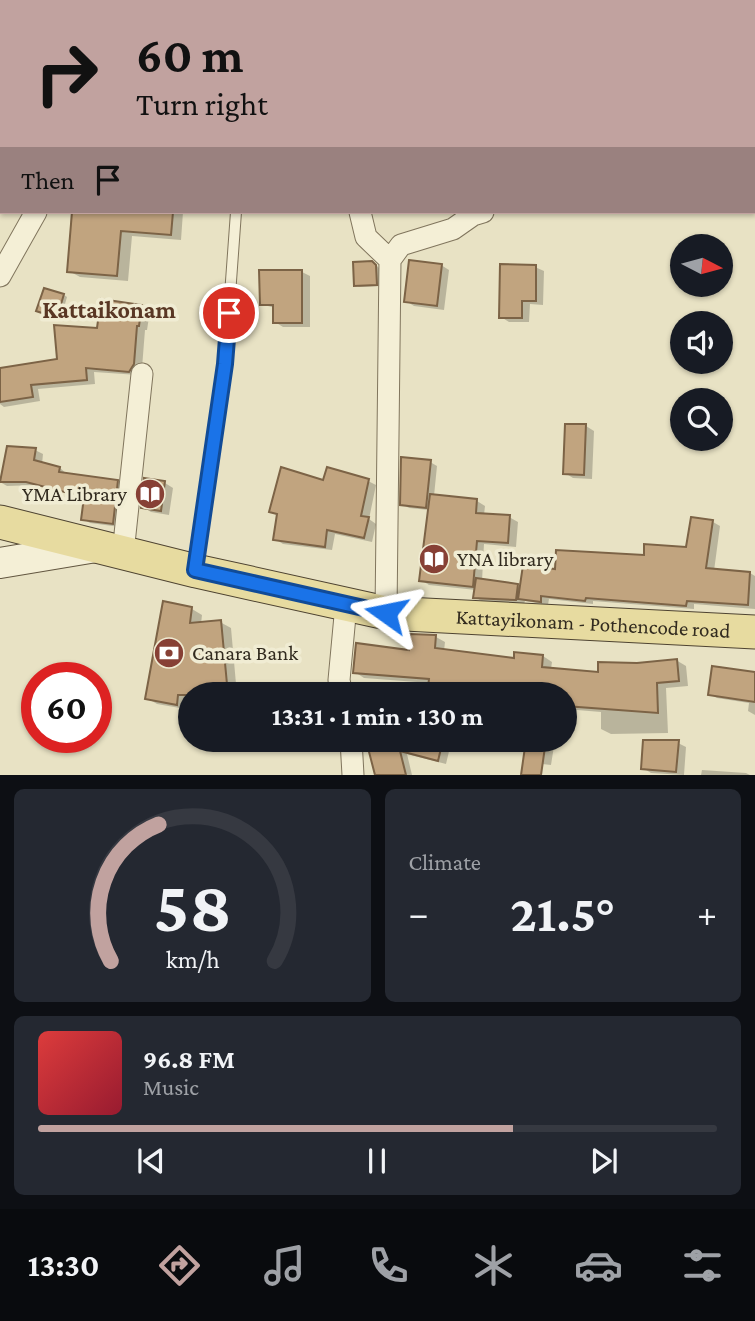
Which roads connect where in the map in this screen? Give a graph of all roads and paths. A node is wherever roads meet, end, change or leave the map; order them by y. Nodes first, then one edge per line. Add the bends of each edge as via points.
1 (35, 214) edge
2 (236, 214) edge
3 (360, 214) edge
4 (476, 214) edge
5 (390, 260) junction
6 (0, 276) edge
7 (142, 374) dead end
8 (0, 522) edge
9 (113, 549) junction
10 (0, 563) edge
11 (195, 570) junction
12 (346, 605) junction
13 (386, 613) junction
14 (755, 632) edge
15 (339, 682) edge
16 (352, 752) edge
17 (353, 775) edge

1 - 6 street
2 - 11 lane via 225,364
3 - 5 street via 366,237
4 - 5 street via 453,229 401,245
5 - 13 street
7 - 9 street
8 - 9 main road, Kattayikonam - Pothencode road
9 - 10 main road
9 - 11 main road, Kattayikonam - Pothencode road
11 - 12 main road, Kattayikonam - Pothencode road
12 - 13 main road, Kattayikonam - Pothencode road
12 - 15 street
13 - 14 main road, Kattayikonam - Pothencode road
16 - 17 street

